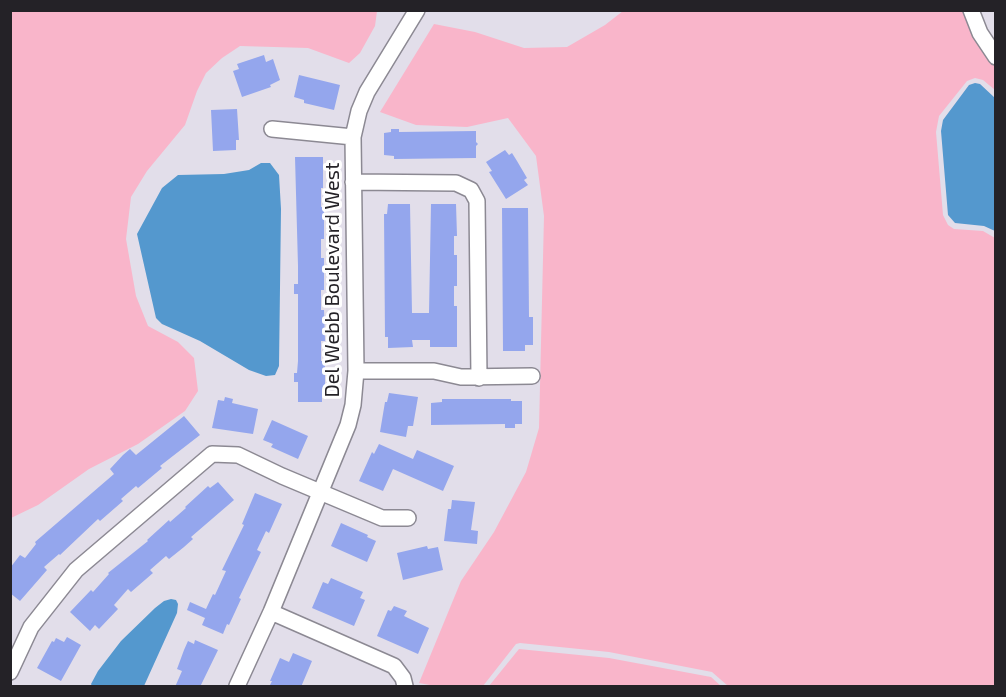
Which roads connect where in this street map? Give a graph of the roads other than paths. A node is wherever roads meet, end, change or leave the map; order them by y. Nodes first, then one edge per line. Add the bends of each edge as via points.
1 (417, 10) edge
2 (971, 10) edge
3 (996, 57) edge
4 (272, 129) dead end
5 (353, 137) junction
6 (354, 182) junction
7 (356, 371) junction
8 (532, 376) dead end
9 (479, 378) junction
10 (319, 492) junction
11 (408, 518) dead end
12 (271, 612) junction
13 (10, 672) edge
14 (237, 687) edge
15 (405, 687) edge

1 - 5 street, Del Webb Boulevard West via 367,92
2 - 3 street
4 - 5 street
5 - 6 street, Del Webb Boulevard West
6 - 7 street, Del Webb Boulevard West
6 - 9 street via 456,183 471,190 477,201
7 - 9 street via 434,371
7 - 10 street, Del Webb Boulevard West via 348,425
8 - 9 street
10 - 11 street via 382,518
10 - 12 street, Del Webb Boulevard West
10 - 13 street via 238,455 212,454 76,570 31,627
12 - 14 street, Del Webb Boulevard West
12 - 15 street via 394,666

